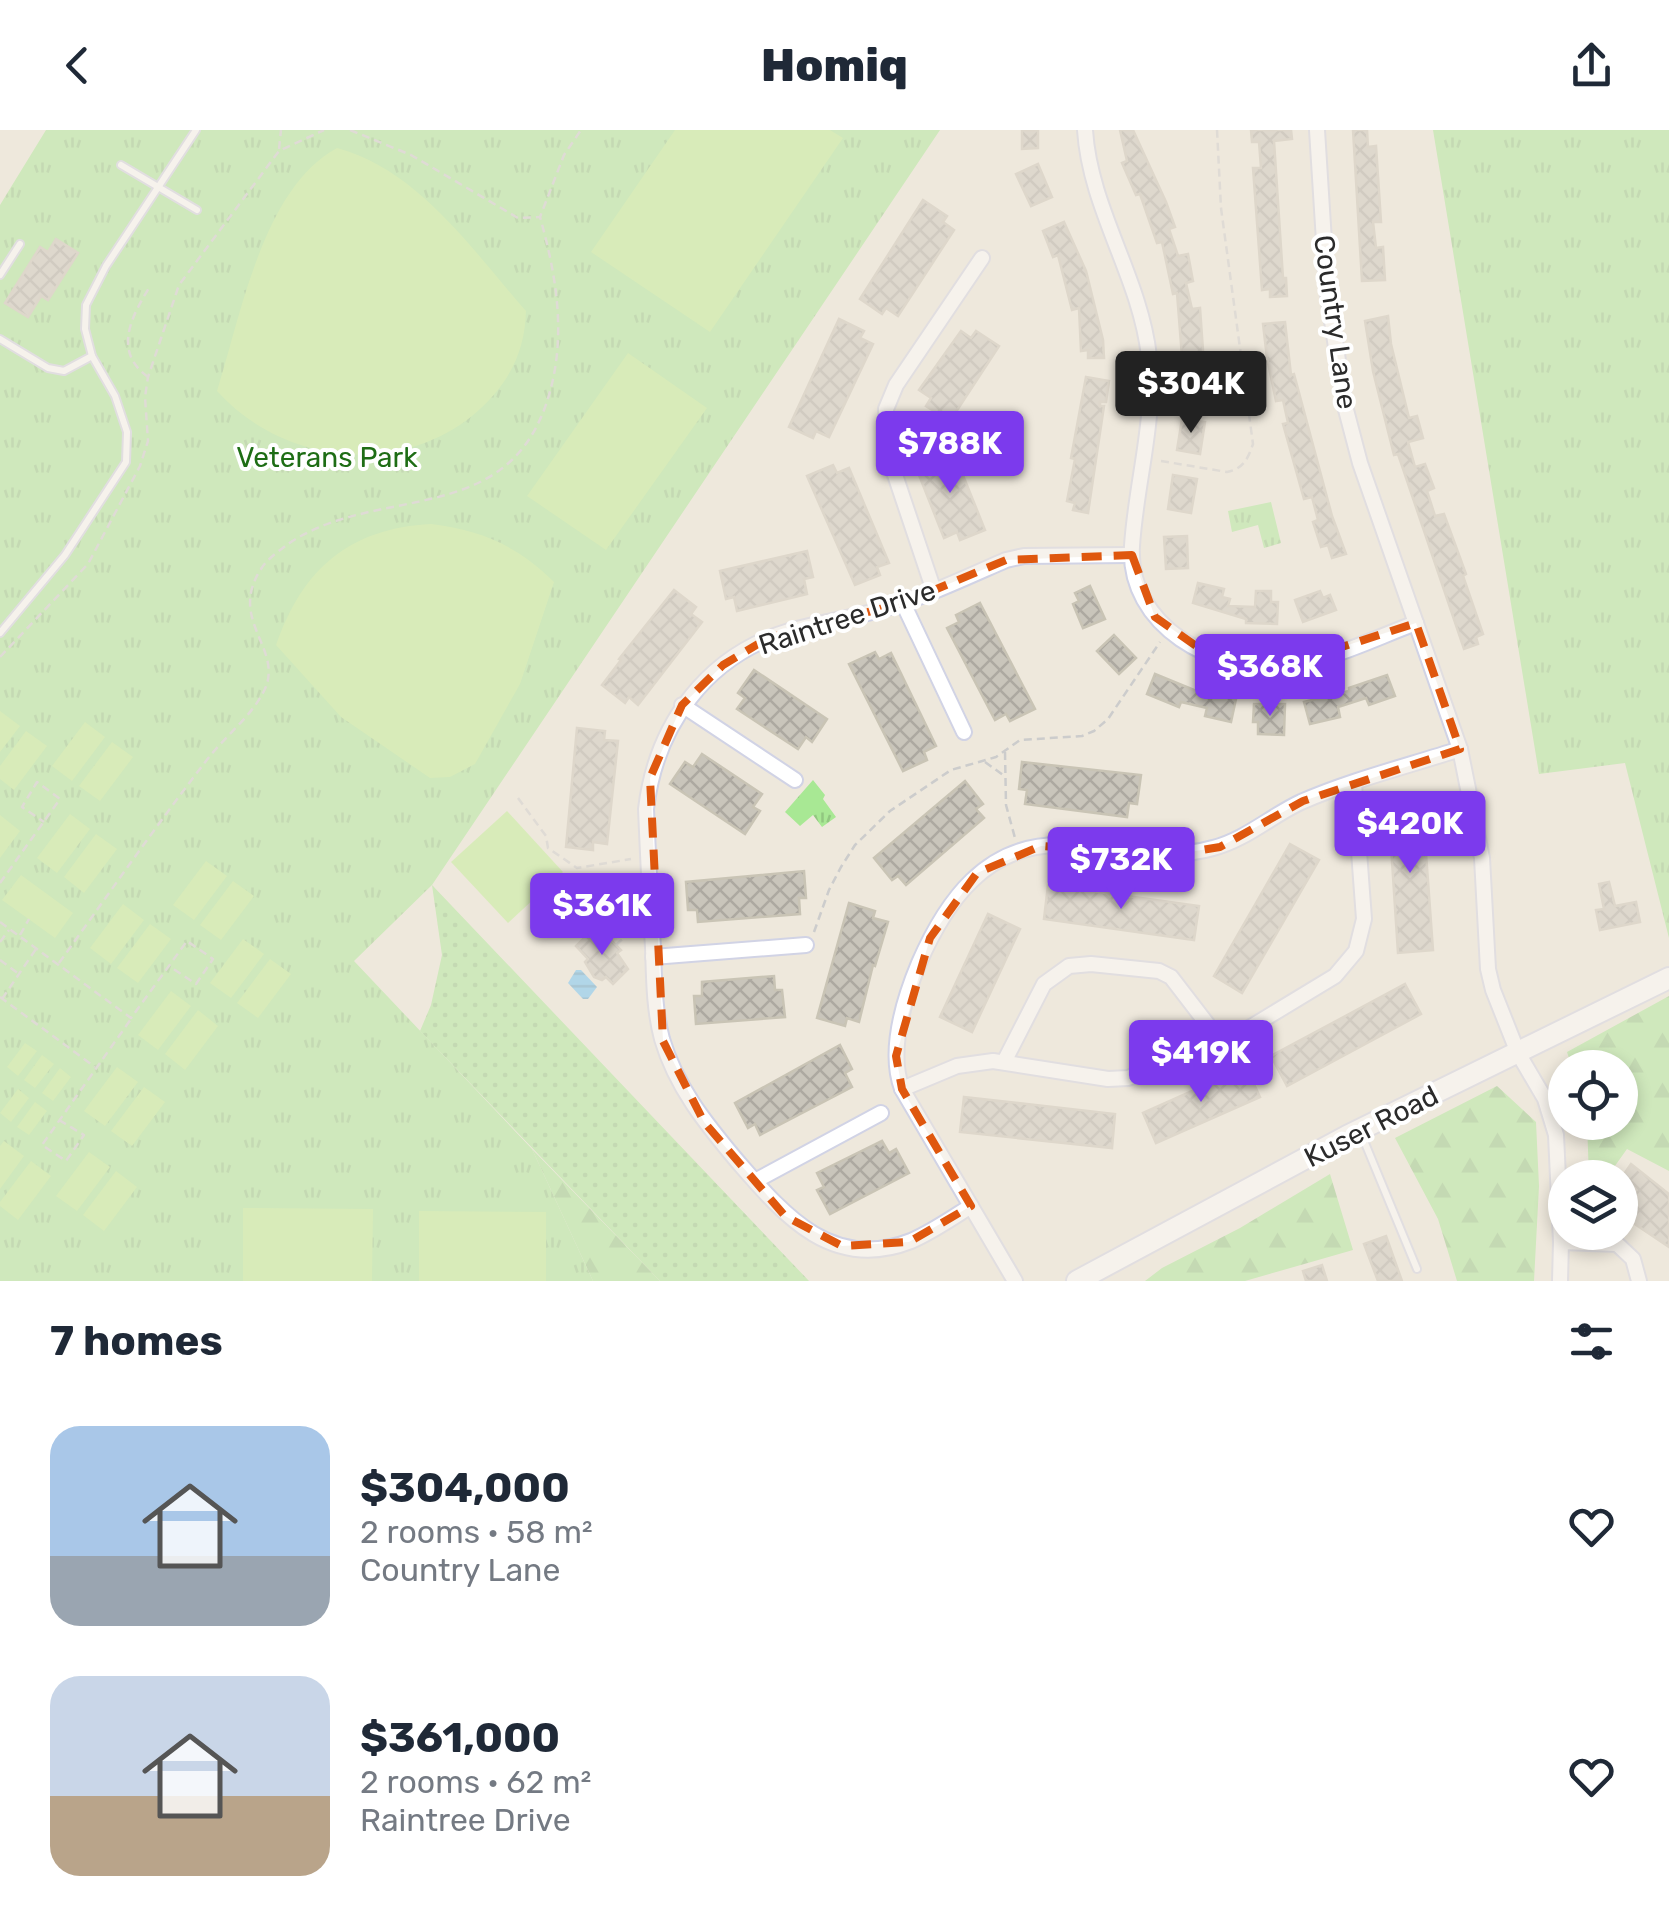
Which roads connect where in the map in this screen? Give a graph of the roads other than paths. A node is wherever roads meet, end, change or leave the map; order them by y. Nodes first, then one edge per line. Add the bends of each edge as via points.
1 (196, 130) edge
2 (1085, 130) edge
3 (1316, 130) edge
4 (122, 165) dead end
5 (158, 187) junction
6 (198, 210) dead end
7 (20, 244) dead end
8 (982, 258) dead end
9 (0, 275) edge
10 (0, 339) edge
11 (92, 356) junction
12 (1132, 555) junction
13 (934, 591) junction
14 (903, 604) junction
15 (1416, 624) junction
16 (0, 633) edge
17 (682, 705) junction
18 (964, 732) dead end
19 (1460, 749) junction
20 (795, 780) dead end
21 (1354, 784) junction
22 (806, 945) road end
23 (653, 957) junction
24 (1669, 978) edge
25 (1220, 1042) junction
26 (1518, 1053) junction
27 (1004, 1062) junction
28 (902, 1090) junction
29 (881, 1113) dead end
30 (1359, 1130) junction
31 (1557, 1160) edge
32 (755, 1181) junction
33 (971, 1206) junction
34 (1562, 1250) edge
35 (1624, 1250) edge
36 (1417, 1269) dead end
37 (1016, 1281) edge
38 (1077, 1281) edge
39 (1560, 1281) edge
40 (1640, 1281) edge

1 - 5 lane
2 - 12 street via 1090,169 1144,324 1151,394
3 - 15 street, Country Lane via 1327,289 1345,406
4 - 5 lane
5 - 6 lane
5 - 11 lane via 86,304
7 - 9 lane
8 - 13 street via 886,409 886,448
10 - 11 lane via 64,372
11 - 16 lane via 127,432 126,462 65,555
12 - 13 street, Raintree Drive via 1024,556
12 - 15 street via 1142,597 1168,630 1209,654 1260,666 1306,663
13 - 14 street, Raintree Drive
14 - 17 street, Raintree Drive via 768,638 723,665
14 - 18 street
15 - 19 street, Country Lane
17 - 20 street
17 - 23 street, Raintree Drive via 650,778 646,810
19 - 21 street
19 - 26 street, Country Lane via 1482,858 1488,970
21 - 25 street via 1364,919 1356,951 1335,976
21 - 28 street via 1196,853 1062,844 998,860 960,890 930,938 903,1014 896,1056
22 - 23 street
23 - 32 street, Raintree Drive via 657,1014 671,1062 704,1122
24 - 26 street, Kuser Road
25 - 27 street via 1128,1078
25 - 27 street via 1171,976 1083,963 1044,984
26 - 30 street, Kuser Road
26 - 31 street, Country Lane via 1546,1099
27 - 28 street via 957,1066
28 - 33 street
29 - 32 street
30 - 36 lane
30 - 38 street, Kuser Road
32 - 33 street, Raintree Drive via 804,1230 865,1249 909,1242
33 - 37 street
34 - 39 street, Country Lane
35 - 40 street

